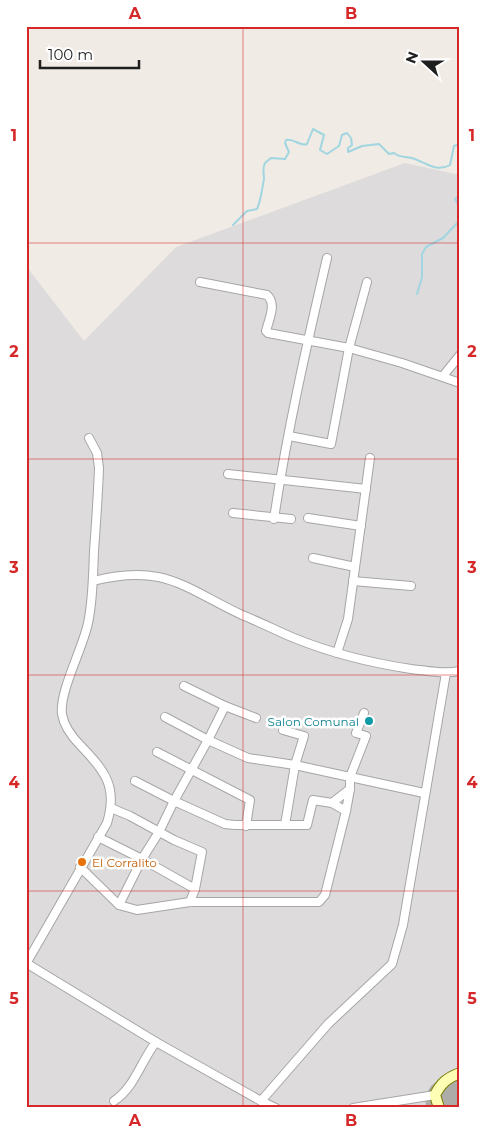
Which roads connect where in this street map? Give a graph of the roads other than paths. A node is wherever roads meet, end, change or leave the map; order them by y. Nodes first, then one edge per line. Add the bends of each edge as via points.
1 (327, 258) dead end
2 (200, 282) dead end
3 (367, 282) dead end
4 (307, 341) junction
5 (349, 348) junction
6 (460, 355) edge
7 (443, 376) junction
8 (460, 383) edge
9 (289, 436) junction
10 (90, 438) dead end
11 (370, 458) dead end
12 (228, 474) dead end
13 (280, 480) junction
14 (366, 489) junction
15 (233, 513) dead end
16 (274, 518) junction
17 (308, 518) dead end
18 (291, 519) dead end
19 (361, 526) junction
20 (313, 558) dead end
21 (355, 567) junction
22 (93, 581) junction
23 (353, 581) junction
24 (411, 586) dead end
25 (337, 653) junction
26 (460, 671) edge
27 (446, 674) junction
28 (184, 686) dead end
29 (225, 706) junction
30 (364, 713) dead end
31 (166, 717) dead end
32 (256, 718) dead end
33 (283, 730) dead end
34 (208, 740) junction
35 (158, 752) dead end
36 (295, 765) junction
37 (191, 770) junction
38 (350, 777) junction
39 (135, 781) dead end
40 (350, 789) junction
41 (424, 793) junction
42 (174, 801) junction
43 (332, 804) junction
44 (111, 808) junction
45 (346, 811) junction
46 (285, 825) junction
47 (246, 826) junction
48 (159, 832) junction
49 (98, 837) junction
50 (142, 859) junction
51 (80, 867) junction
52 (195, 889) junction
53 (190, 902) junction
54 (119, 905) junction
55 (27, 962) edge
56 (156, 1042) junction
57 (460, 1073) edge
58 (435, 1095) junction
59 (114, 1101) dead end
60 (261, 1101) junction
61 (276, 1108) edge
62 (353, 1108) edge
63 (439, 1108) edge

1 - 4 street
2 - 4 street via 268,295 272,307 266,331
3 - 5 street
4 - 5 street
4 - 9 street
5 - 7 street
5 - 9 street via 331,444
6 - 7 street
7 - 8 street
9 - 13 street
10 - 22 street via 99,468
11 - 14 street
12 - 13 street
13 - 14 street
13 - 16 street
14 - 19 street
15 - 16 street
16 - 18 street
17 - 19 street
19 - 21 street
20 - 21 street
21 - 23 street
22 - 25 street via 134,574 176,581 294,638
22 - 44 street via 88,623 66,689 62,713 65,727 101,769 108,784
23 - 24 street
23 - 25 street via 348,619
25 - 27 street via 380,664
26 - 27 street
27 - 41 street
28 - 29 street
29 - 32 street
29 - 34 street
30 - 38 street via 356,733 366,736
31 - 34 street
33 - 36 street via 304,736
34 - 36 street via 248,758
34 - 37 street
35 - 37 street
36 - 38 street
36 - 46 street
37 - 42 street
37 - 47 street via 250,800
38 - 40 street
38 - 41 street
39 - 42 street
40 - 43 street
40 - 45 street
41 - 60 street via 403,925 392,964 328,1024
42 - 47 street via 225,824
42 - 48 street
43 - 45 street
43 - 46 street via 313,800 307,825
44 - 48 street
44 - 49 street
45 - 53 street via 325,895 319,902
46 - 47 street
48 - 50 street
48 - 52 street via 202,852
49 - 50 street
49 - 51 street
50 - 52 street
50 - 54 street
51 - 54 street
51 - 55 street
52 - 53 street
53 - 54 street via 137,910
55 - 56 street
56 - 59 street via 136,1078
56 - 60 street
57 - 58 main road via 447,1078
58 - 62 street
58 - 63 main road
60 - 61 street

